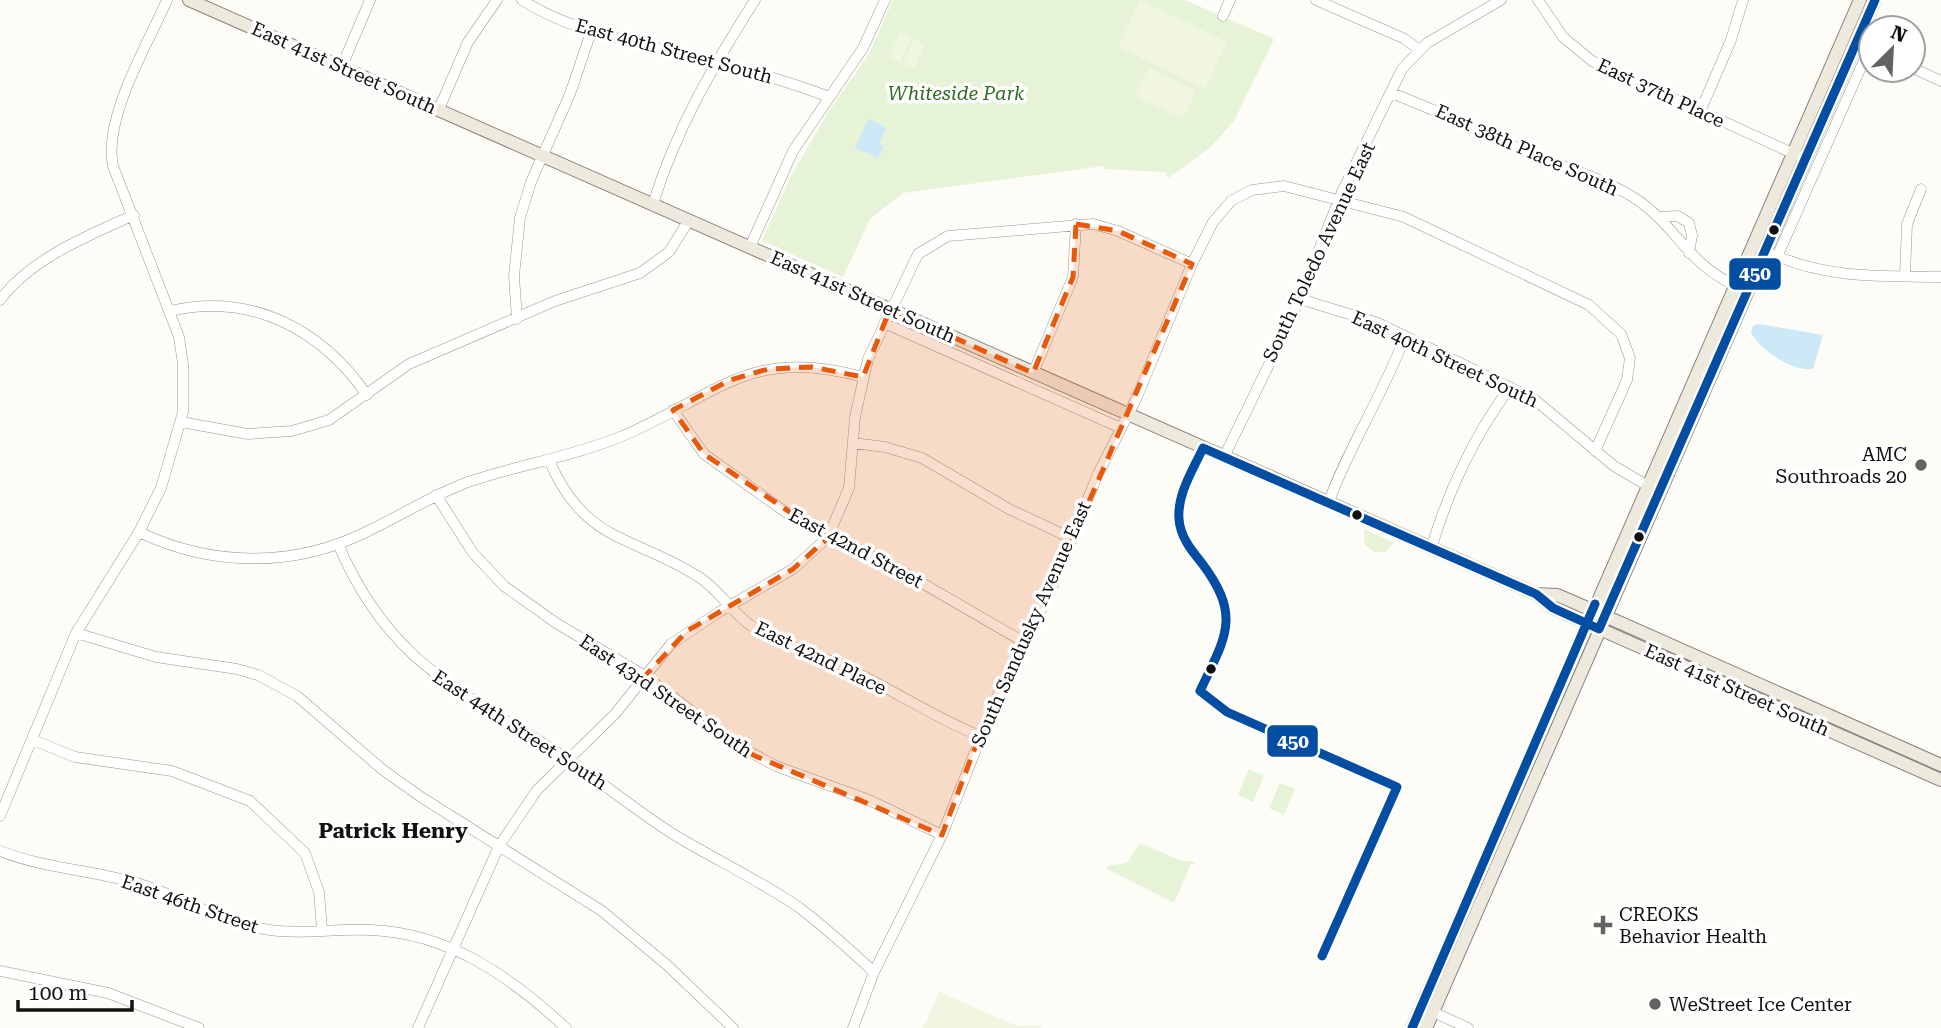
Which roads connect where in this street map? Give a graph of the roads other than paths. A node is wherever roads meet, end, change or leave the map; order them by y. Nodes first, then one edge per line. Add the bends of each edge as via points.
1 (167, 0) edge
2 (189, 0) edge
3 (497, 0) edge
4 (522, 0) edge
5 (755, 0) edge
6 (886, 0) edge
7 (1230, 0) edge
8 (1316, 0) edge
9 (1501, 0) edge
10 (1538, 0) edge
11 (1743, 0) edge
12 (1860, 0) edge
13 (1875, 0) edge
14 (368, 1) edge
15 (1223, 16) dead end
16 (591, 32) junction
17 (1850, 41) junction
18 (1857, 44) edge
19 (1418, 49) junction
20 (716, 63) junction
21 (342, 66) junction
22 (1857, 75) edge
23 (1391, 93) junction
24 (829, 97) junction
25 (439, 109) junction
26 (1700, 112) junction
27 (1793, 153) junction
28 (542, 156) junction
29 (1805, 159) junction
30 (1921, 189) dead end
31 (1338, 200) junction
32 (653, 204) junction
33 (134, 215) junction
34 (1658, 217) junction
35 (689, 220) junction
36 (1076, 224) junction
37 (750, 247) junction
38 (1766, 252) junction
39 (1689, 253) junction
40 (1192, 264) junction
41 (1905, 276) junction
42 (1941, 276) edge
43 (1738, 287) junction
44 (1300, 299) junction
45 (0, 300) edge
46 (890, 309) junction
47 (170, 311) junction
48 (517, 318) junction
49 (884, 323) junction
50 (1405, 336) junction
51 (1033, 373) junction
52 (863, 377) junction
53 (1510, 387) junction
54 (367, 395) junction
55 (673, 410) junction
56 (1128, 415) junction
57 (181, 422) junction
58 (1121, 428) junction
59 (853, 443) junction
60 (1595, 451) junction
61 (1224, 457) junction
62 (549, 460) junction
63 (1648, 486) junction
64 (436, 495) junction
65 (1328, 504) junction
66 (139, 532) junction
67 (828, 537) junction
68 (1073, 539) junction
69 (338, 544) junction
70 (1432, 549) junction
71 (1536, 594) junction
72 (730, 605) junction
73 (1599, 613) junction
74 (1593, 626) junction
75 (76, 633) junction
76 (1024, 642) junction
77 (645, 676) junction
78 (1799, 709) junction
79 (980, 736) junction
80 (33, 740) junction
81 (568, 760) junction
82 (1941, 765) edge
83 (1941, 780) edge
84 (1519, 783) junction
85 (1524, 805) junction
86 (0, 816) edge
87 (942, 835) junction
88 (499, 846) junction
89 (0, 851) edge
90 (322, 930) junction
91 (453, 949) junction
92 (0, 971) edge
93 (874, 972) junction
94 (1427, 1009) junction
95 (1444, 1023) edge
96 (199, 1028) edge
97 (418, 1028) edge
98 (566, 1028) edge
99 (733, 1028) edge
100 (853, 1028) edge
101 (1412, 1028) edge
102 (1426, 1028) edge
103 (1468, 1028) edge

1 - 33 street via 110,135 113,166
2 - 21 main road, East 41st Street South
3 - 25 street via 468,43
4 - 16 street, East 40th Street South
5 - 20 street
6 - 24 street via 863,48
7 - 15 street
8 - 19 street
9 - 19 street
10 - 26 street, East 37th Place via 1563,37 1592,61
11 - 26 street
12 - 17 main road
13 - 17 main road
14 - 21 street
16 - 20 street, East 40th Street South
16 - 28 street
17 - 18 street
17 - 27 main road
17 - 29 main road
19 - 23 street, South Toledo Avenue East
20 - 24 street, East 40th Street South
20 - 32 street via 678,131
21 - 25 main road, East 41st Street South
22 - 38 street
23 - 31 street, South Toledo Avenue East
23 - 34 street, East 38th Place South via 1603,181
24 - 37 street via 789,159
25 - 28 main road, East 41st Street South
26 - 27 street, East 37th Place
27 - 29 street, East 37th Place
27 - 38 main road
28 - 32 main road, East 41st Street South
28 - 48 street via 520,218 514,276
29 - 38 main road
30 - 41 street via 1906,224
31 - 40 street, South Sandusky Avenue East via 1284,187 1252,190 1231,201 1213,222
31 - 44 street, South Toledo Avenue East
31 - 60 street via 1422,223 1589,304 1621,334 1628,349 1627,380
32 - 35 main road, East 41st Street South
33 - 45 street via 47,261
33 - 47 street
34 - 39 street, East 38th Place South
34 - 39 street, East 38th Place South via 1678,216 1689,223
35 - 37 main road, East 41st Street South
35 - 48 street via 656,264
36 - 40 street via 1118,230
36 - 46 street via 938,240 918,254
36 - 51 street via 1073,277
37 - 46 main road, East 41st Street South
38 - 41 street via 1798,267 1826,273
38 - 43 main road
38 - 73 main road
39 - 43 street, East 38th Place South via 1707,271
40 - 56 street, South Sandusky Avenue East
41 - 42 street
43 - 63 main road
44 - 50 street, East 40th Street South via 1368,319
44 - 61 street, South Toledo Avenue East
46 - 49 street
46 - 51 main road, East 41st Street South
47 - 54 street via 214,305 279,318 330,351
47 - 57 street via 183,365
48 - 54 street via 409,364
49 - 52 street
49 - 58 street, East 41st Street South
50 - 53 street, East 40th Street South
50 - 65 street via 1386,383 1351,445
51 - 56 main road, East 41st Street South
52 - 55 street via 832,369 768,369 730,380
52 - 59 street
53 - 60 street, East 40th Street South via 1549,409
53 - 70 street via 1462,462
54 - 57 street via 329,420 292,431 248,434
55 - 62 street via 622,436
55 - 67 street, East 42nd Street via 704,454
56 - 58 street, South Sandusky Avenue East
56 - 61 main road, East 41st Street South
57 - 66 street via 161,488
58 - 68 street, South Sandusky Avenue East
59 - 67 street via 847,496
59 - 68 street via 922,458 1009,509
60 - 63 street, East 40th Street South
61 - 65 main road, East 41st Street South
62 - 64 street via 514,467
62 - 72 street, East 42nd Place via 569,498 598,527 701,578
63 - 73 main road
64 - 69 street
64 - 77 street, East 43rd Street South via 472,553 504,586
65 - 70 main road, East 41st Street South
66 - 69 street via 197,554 258,560
66 - 75 street
67 - 72 street via 793,569
67 - 76 street, East 42nd Street via 903,572
68 - 76 street, South Sandusky Avenue East
69 - 81 street, East 44th Street South via 351,576 380,621 421,664
70 - 71 main road, East 41st Street South
71 - 73 main road, East 41st Street South via 1557,595
71 - 74 main road, East 41st Street South via 1553,608
72 - 77 street via 671,644
72 - 79 street, East 42nd Place via 761,632 850,669 927,713
73 - 74 main road
73 - 78 main road, East 41st Street South
74 - 78 main road, East 41st Street South
74 - 84 main road
74 - 85 main road
75 - 80 street
75 - 88 street via 156,657 237,669 277,684 383,770
76 - 79 street, South Sandusky Avenue East
77 - 81 street via 615,714
77 - 87 street, East 43rd Street South via 753,755 869,800
78 - 82 main road, East 41st Street South
78 - 83 main road, East 41st Street South
79 - 87 street, South Sandusky Avenue East
80 - 86 street
80 - 90 street via 75,757 172,771 250,801 305,853 319,892
81 - 88 street via 525,804
81 - 93 street, East 44th Street South via 672,833 798,907
84 - 85 main road
84 - 94 main road
85 - 94 main road
87 - 93 street, South Sandusky Avenue East
88 - 91 street
88 - 99 street via 627,931
89 - 90 street, East 46th Street via 56,869 139,884 250,926 289,932
90 - 91 street, East 46th Street via 375,930
91 - 97 street
91 - 98 street, East 46th Street via 507,977
92 - 96 street via 108,993
93 - 100 street, South Sandusky Avenue East
94 - 95 street
94 - 101 main road
94 - 102 main road
95 - 103 street

